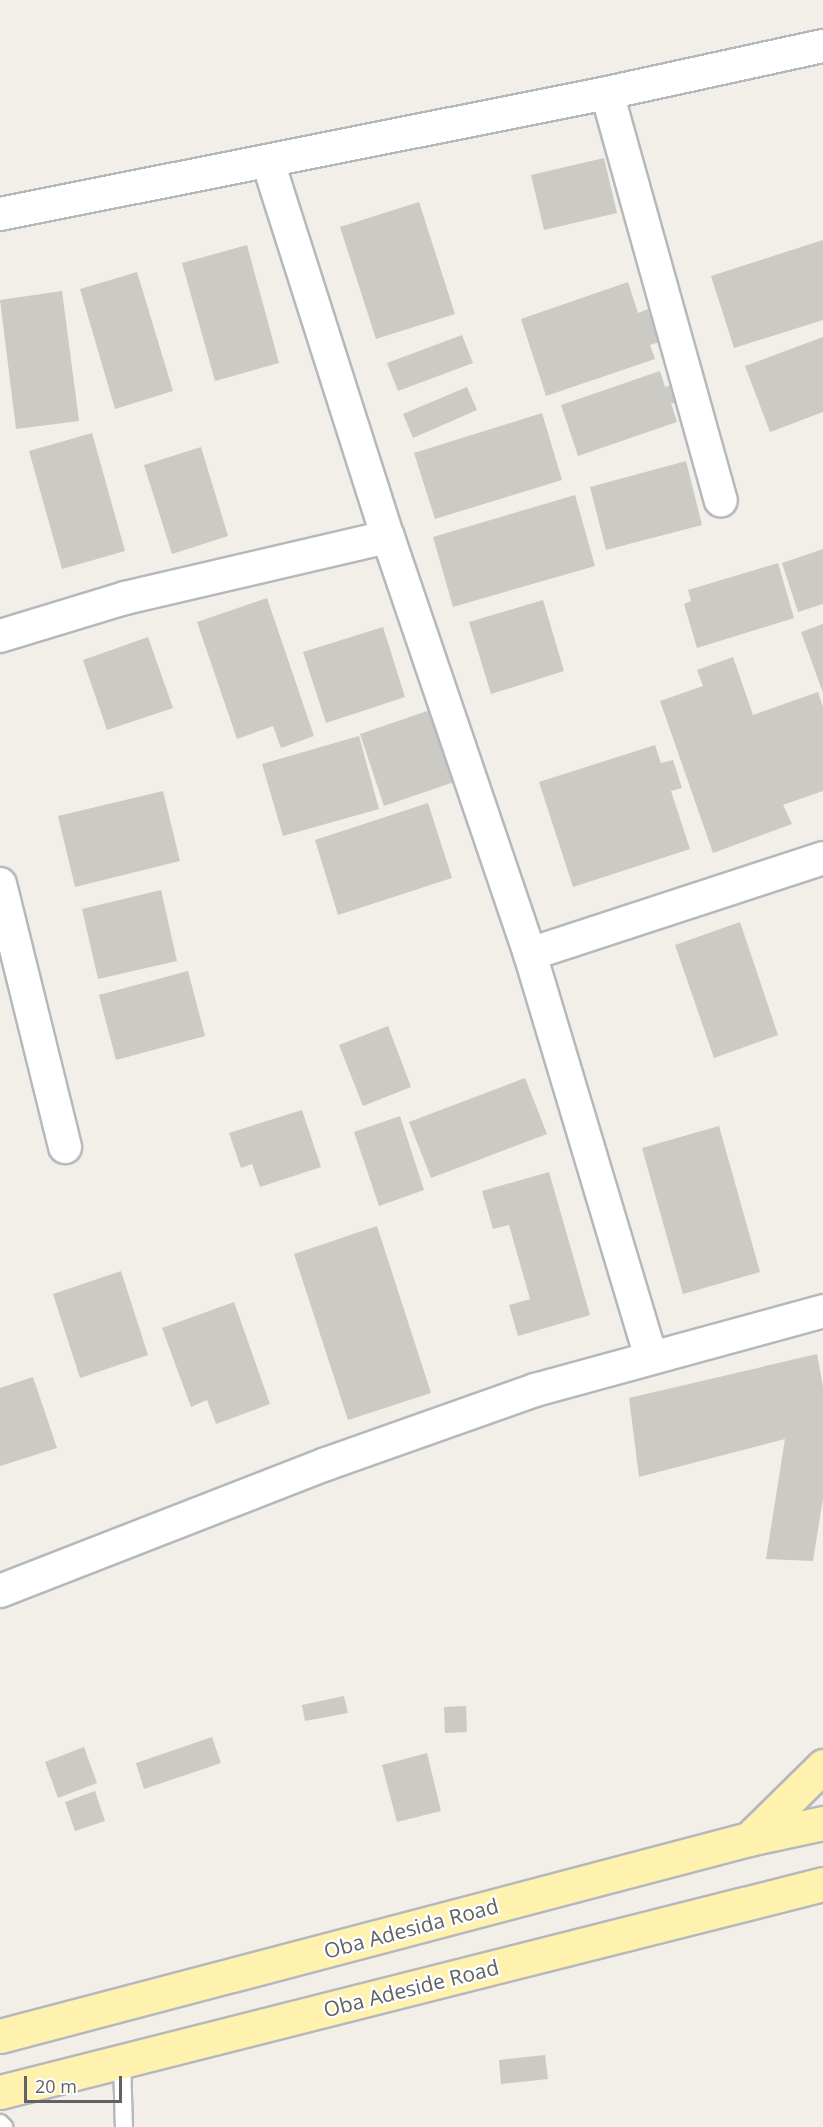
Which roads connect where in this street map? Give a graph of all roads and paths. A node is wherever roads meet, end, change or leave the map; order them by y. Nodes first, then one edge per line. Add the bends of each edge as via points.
1 (823, 46) edge
2 (607, 93) junction
3 (268, 162) junction
4 (0, 214) edge
5 (721, 500) dead end
6 (388, 537) junction
7 (0, 636) edge
8 (823, 858) edge
9 (0, 884) edge
10 (530, 954) junction
11 (65, 1147) dead end
12 (823, 1311) edge
13 (651, 1357) junction
14 (0, 1591) edge
15 (823, 1766) edge
16 (823, 1823) edge
17 (749, 1839) junction
18 (823, 1884) edge
19 (0, 2036) edge
20 (122, 2061) junction
21 (0, 2092) edge
22 (0, 2122) edge
23 (123, 2123) edge
24 (4, 2127) edge

1 - 2 street
2 - 3 street
2 - 5 street
3 - 4 street
3 - 6 street
6 - 7 street via 125,598
6 - 10 street
8 - 10 street
9 - 11 street
10 - 13 street
12 - 13 street
13 - 14 street via 535,1390 337,1460
15 - 17 main road
16 - 17 main road, Oba Adesida Road
17 - 19 main road, Oba Adesida Road
18 - 20 main road, Oba Adeside Road
20 - 21 main road, Oba Adeside Road
20 - 23 lane
22 - 24 lane

